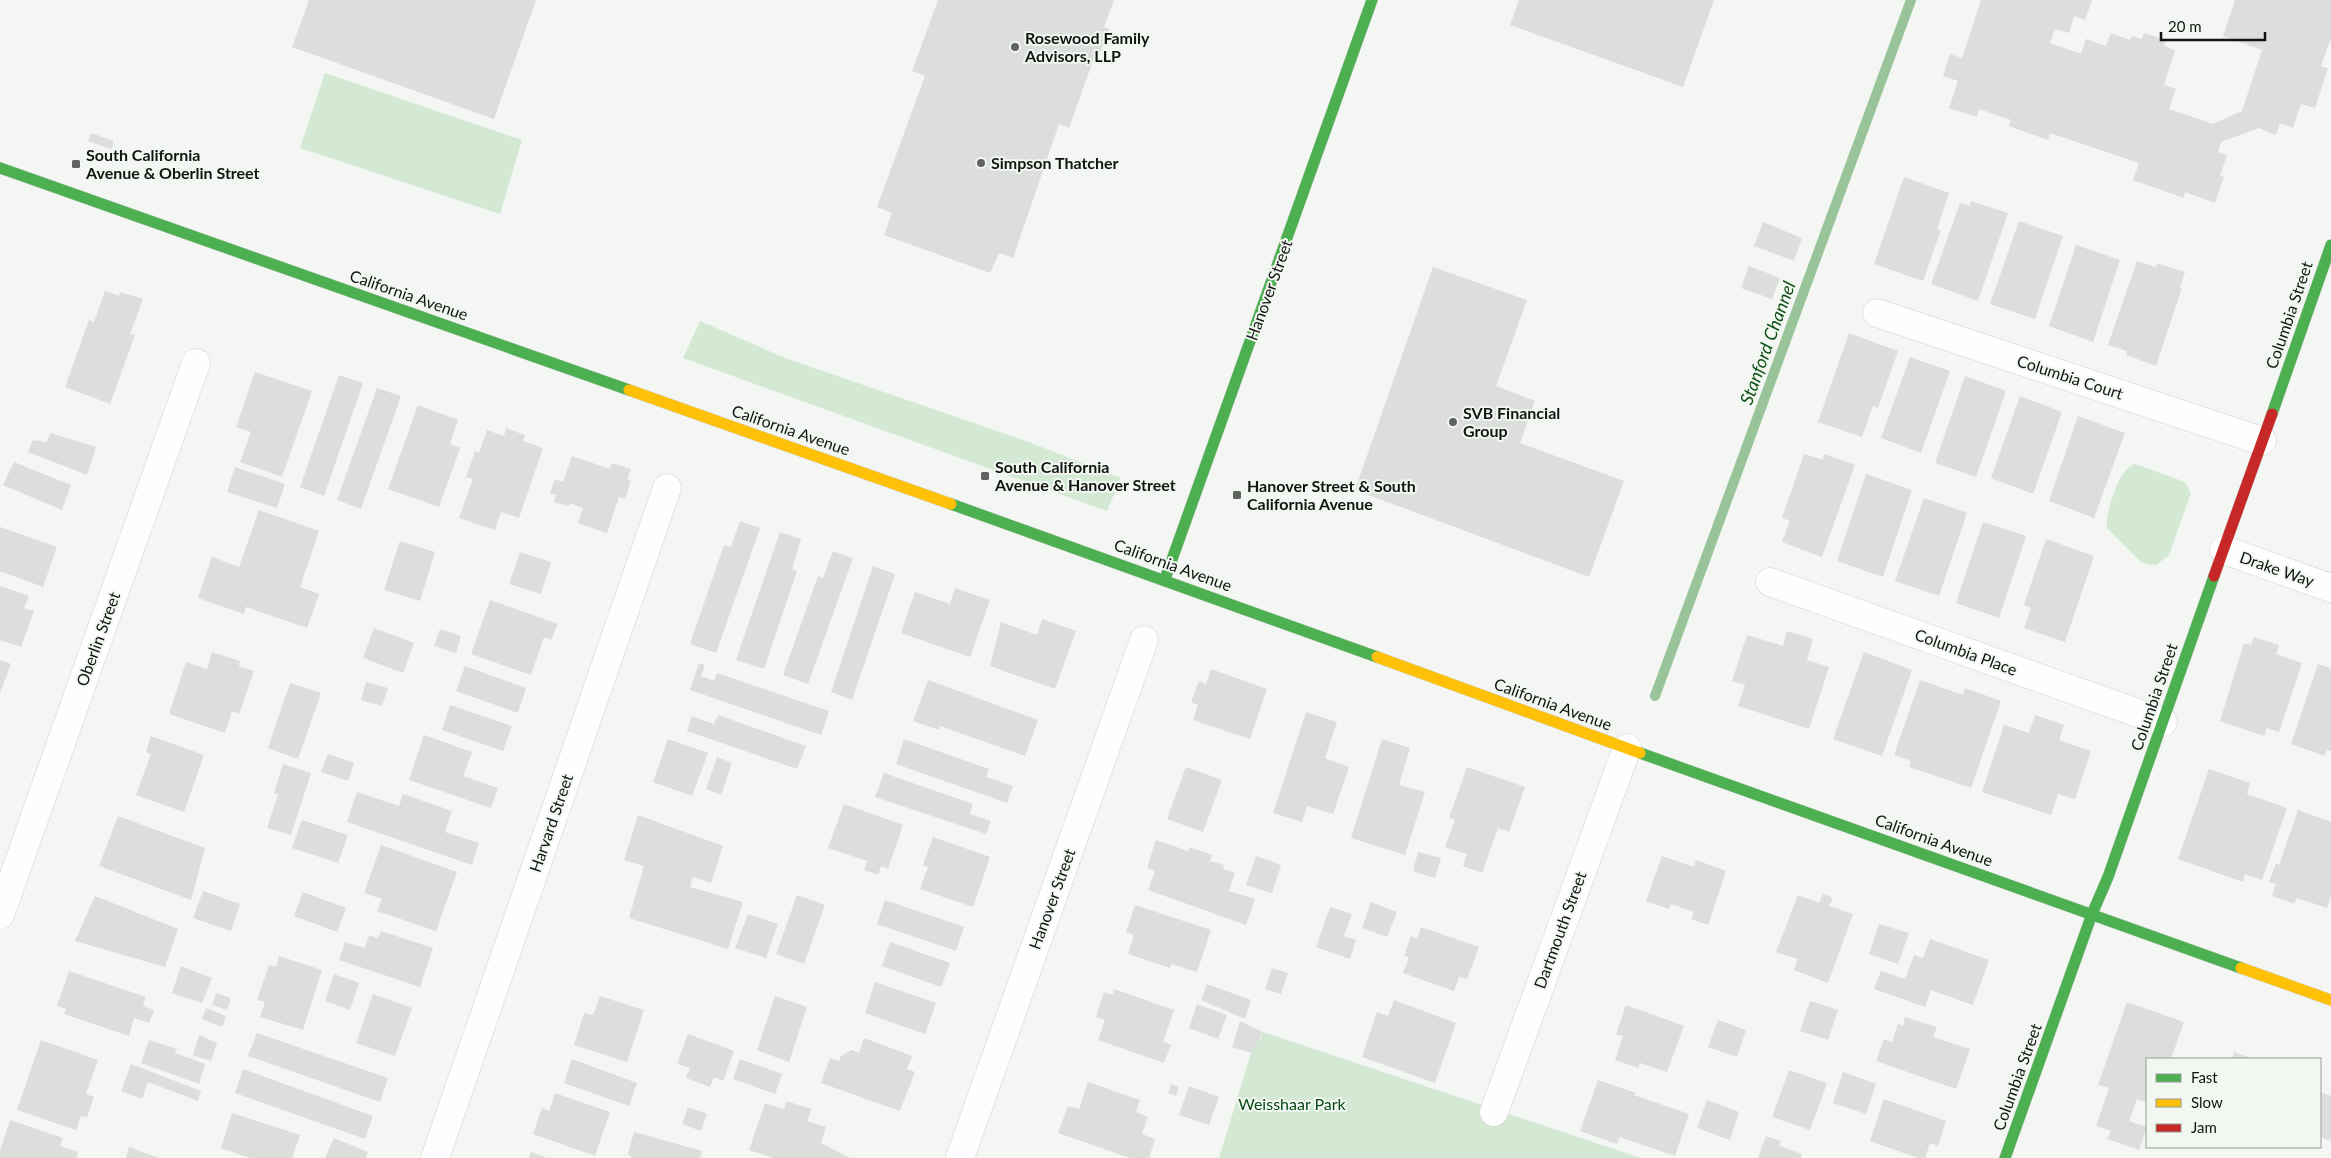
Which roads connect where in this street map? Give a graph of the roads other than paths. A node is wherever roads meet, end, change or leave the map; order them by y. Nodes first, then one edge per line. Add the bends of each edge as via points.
1 (1372, 0) edge
2 (0, 168) edge
3 (2331, 244) edge
4 (1878, 313) dead end
5 (196, 363) dead end
6 (2262, 442) junction
7 (667, 488) dead end
8 (2224, 550) junction
9 (1166, 579) junction
10 (1770, 582) dead end
11 (2331, 588) edge
12 (1144, 640) dead end
13 (2163, 722) junction
14 (1626, 748) junction
15 (2092, 914) junction
16 (0, 915) edge
17 (2331, 1000) edge
18 (1494, 1112) dead end
19 (435, 1158) edge
20 (960, 1158) edge
21 (2005, 1158) edge

1 - 9 street, Hanover Street
2 - 9 street, California Avenue
3 - 6 street, Columbia Street
4 - 6 street, Columbia Court
5 - 16 street, Oberlin Street
6 - 8 street, Columbia Street
7 - 19 street, Harvard Street
8 - 11 street, Drake Way
8 - 13 street, Columbia Street
9 - 14 street, California Avenue
10 - 13 street, Columbia Place
12 - 20 street, Hanover Street
13 - 15 street, Columbia Street
14 - 15 street, California Avenue
14 - 18 street, Dartmouth Street
15 - 17 street, California Avenue
15 - 21 street, Columbia Street

